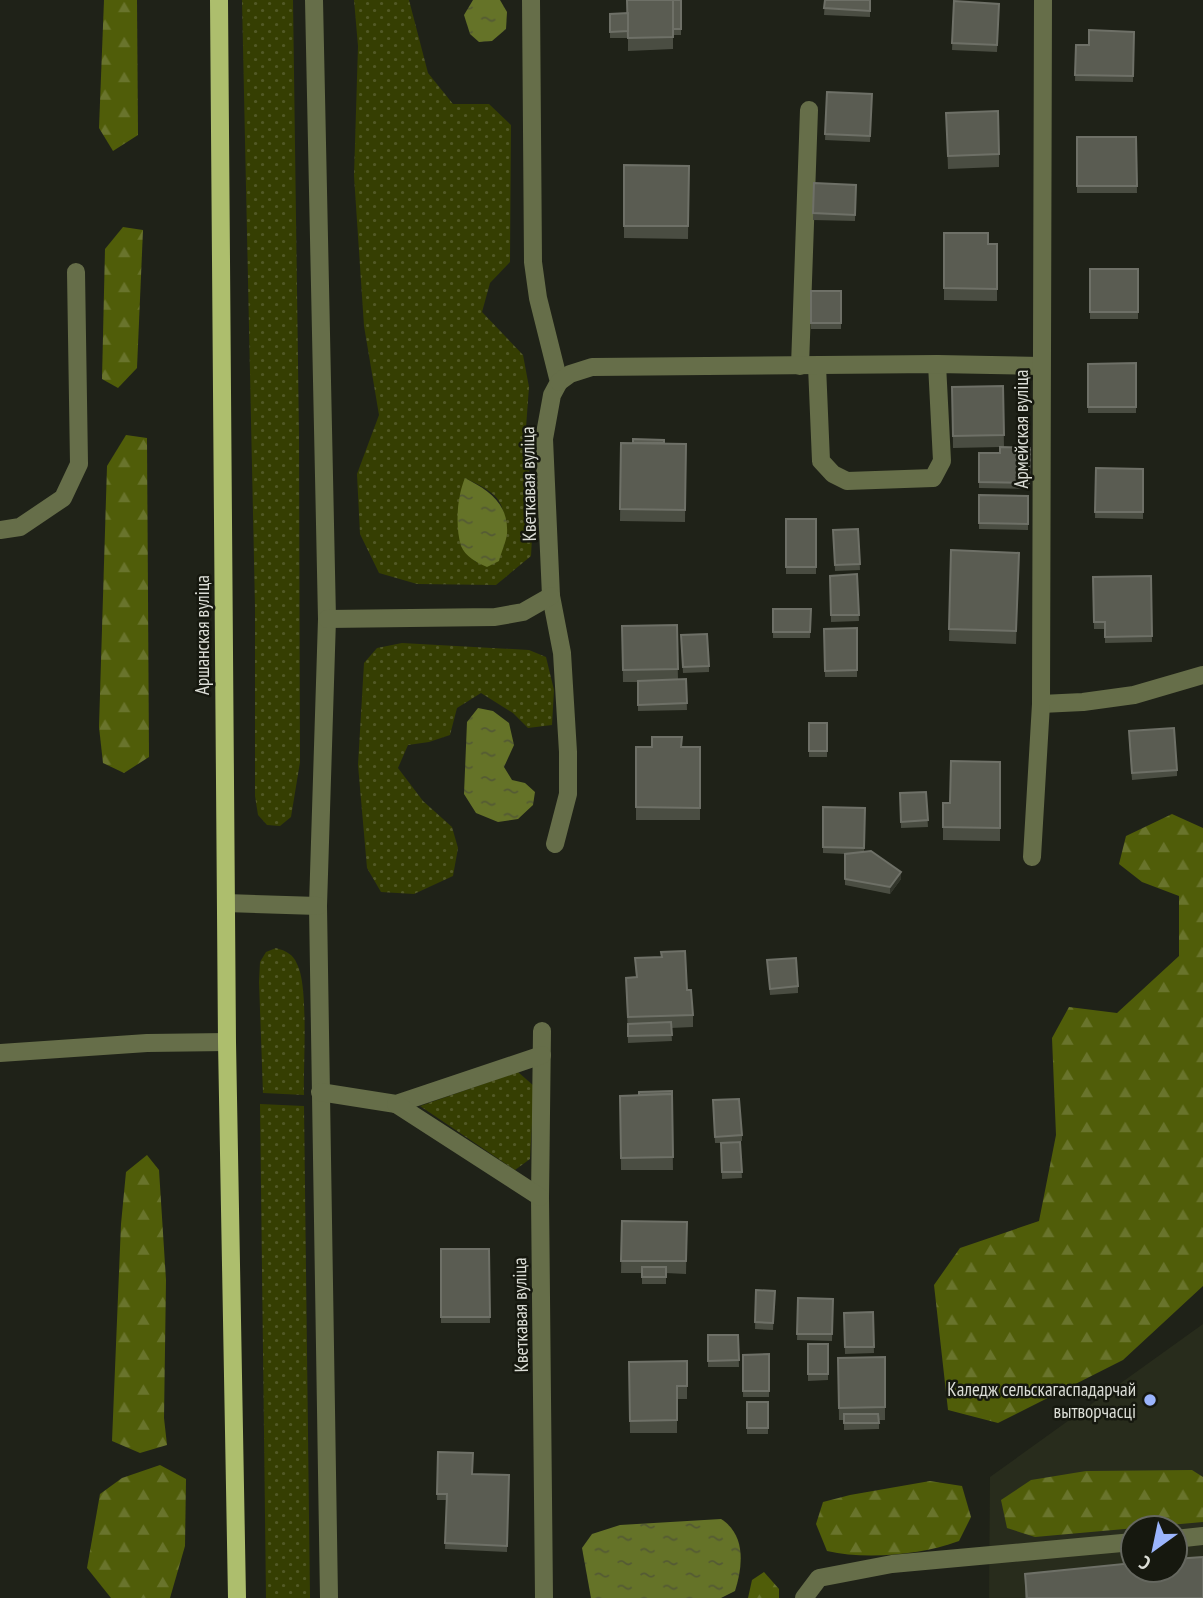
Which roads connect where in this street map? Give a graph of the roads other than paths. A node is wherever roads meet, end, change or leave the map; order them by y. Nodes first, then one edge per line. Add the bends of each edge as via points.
1 (219, 0) edge
2 (314, 0) edge
3 (531, 0) edge
4 (1043, 0) edge
5 (809, 110) dead end
6 (76, 272) dead end
7 (936, 364) junction
8 (808, 366) junction
9 (1041, 366) junction
10 (559, 382) junction
11 (0, 530) edge
12 (551, 596) junction
13 (327, 619) junction
14 (1203, 675) edge
15 (1041, 704) junction
16 (555, 844) dead end
17 (1032, 857) dead end
18 (226, 903) junction
19 (318, 906) junction
20 (542, 1031) dead end
21 (227, 1042) junction
22 (0, 1053) edge
23 (542, 1055) junction
24 (320, 1093) junction
25 (396, 1104) junction
26 (540, 1197) junction
27 (1119, 1543) edge
28 (237, 1598) edge
29 (329, 1598) edge
30 (544, 1598) edge
31 (804, 1598) edge

1 - 18 main road, Аршанская вуліца
2 - 13 street
3 - 10 street via 533,262
4 - 9 street, Армейская вуліца
5 - 8 street
6 - 11 street via 79,464 63,498 20,527
7 - 8 street
7 - 8 street via 942,461 933,478 847,481 832,474 821,461
7 - 9 street
8 - 10 street via 592,367
9 - 15 street, Армейская вуліца
10 - 12 street, Кветкавая вуліца via 544,439
12 - 13 street via 523,612 495,617
12 - 16 street, Кветкавая вуліца via 562,653 568,752 568,794
13 - 19 street
14 - 15 street via 1134,695
15 - 17 street, Армейская вуліца
18 - 19 street
18 - 21 main road, Аршанская вуліца
19 - 24 street
20 - 23 street, Кветкавая вуліца
21 - 22 street
21 - 28 main road, Аршанская вуліца
23 - 25 street
23 - 26 street, Кветкавая вуліца
24 - 25 street
24 - 29 street
25 - 26 street
26 - 30 street, Кветкавая вуліца
27 - 31 street via 892,1564 819,1578

